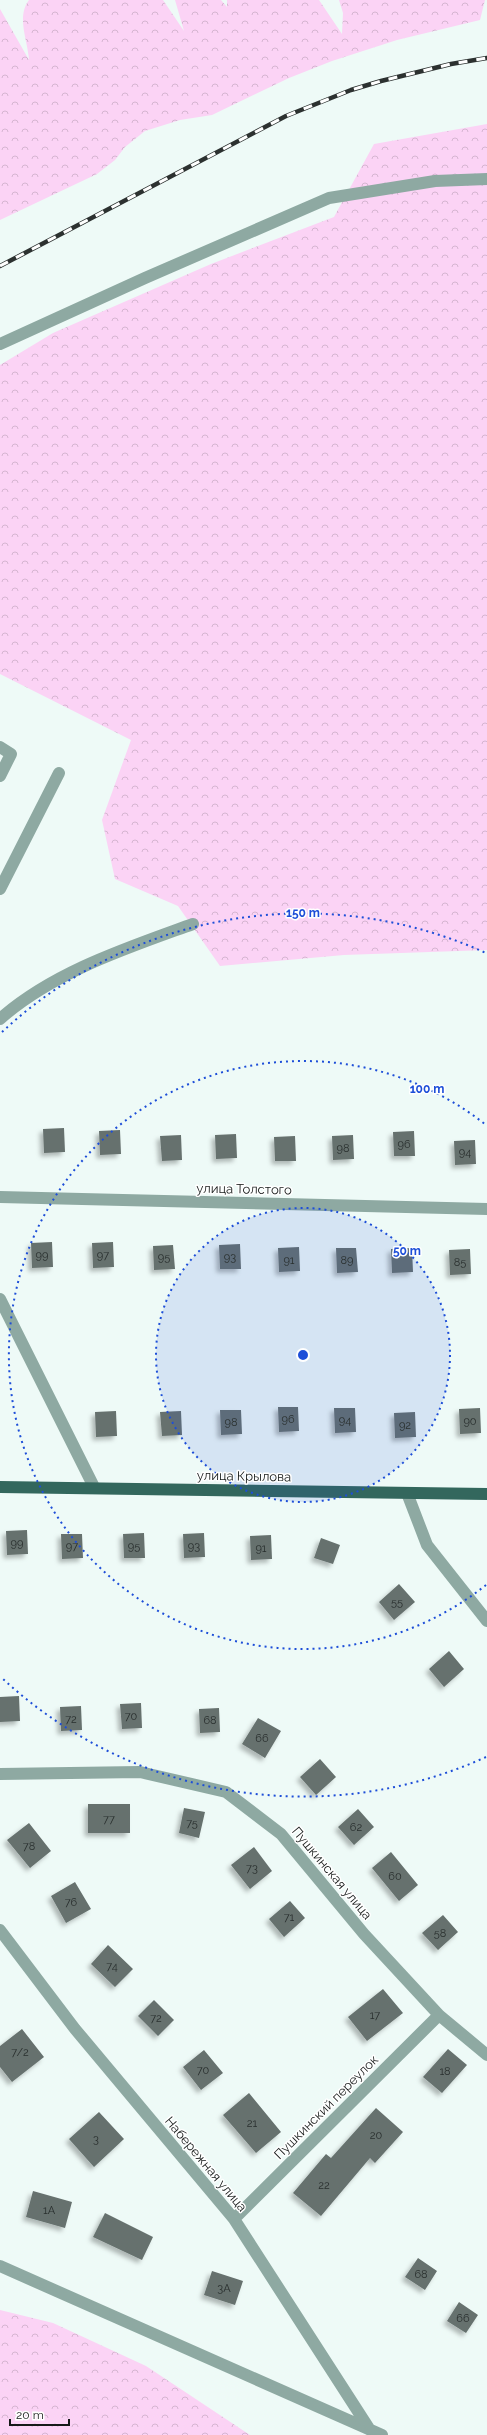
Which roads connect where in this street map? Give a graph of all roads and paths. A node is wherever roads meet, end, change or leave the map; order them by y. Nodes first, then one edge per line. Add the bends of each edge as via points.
1 (487, 179) edge
2 (0, 344) edge
3 (0, 747) edge
4 (59, 772) dead end
5 (0, 776) edge
6 (0, 889) edge
7 (193, 924) dead end
8 (0, 1019) edge
9 (0, 1197) edge
10 (487, 1209) edge
11 (0, 1299) edge
12 (0, 1487) edge
13 (94, 1487) junction
14 (407, 1493) junction
15 (487, 1494) edge
16 (487, 1621) edge
17 (0, 1774) edge
18 (0, 1930) edge
19 (438, 2015) junction
20 (487, 2055) edge
21 (234, 2218) junction
22 (0, 2266) edge
23 (376, 2433) edge

1 - 2 street via 435,182 330,198
3 - 5 street via 11,754
4 - 6 street
7 - 8 street via 81,968 18,1003
9 - 10 street, улица Толстого
11 - 13 street
12 - 13 main road, улица Крылова
13 - 14 main road, улица Крылова
14 - 15 main road, улица Крылова
14 - 16 street via 427,1545
17 - 19 street, Пушкинская улица via 140,1772 226,1792 281,1834 364,1934
18 - 21 street, Набережная улица via 75,2028
19 - 20 street, Пушкинская улица
19 - 21 street, Пушкинский переулок
21 - 23 street, Набережная улица
22 - 23 street, Набережная улица

